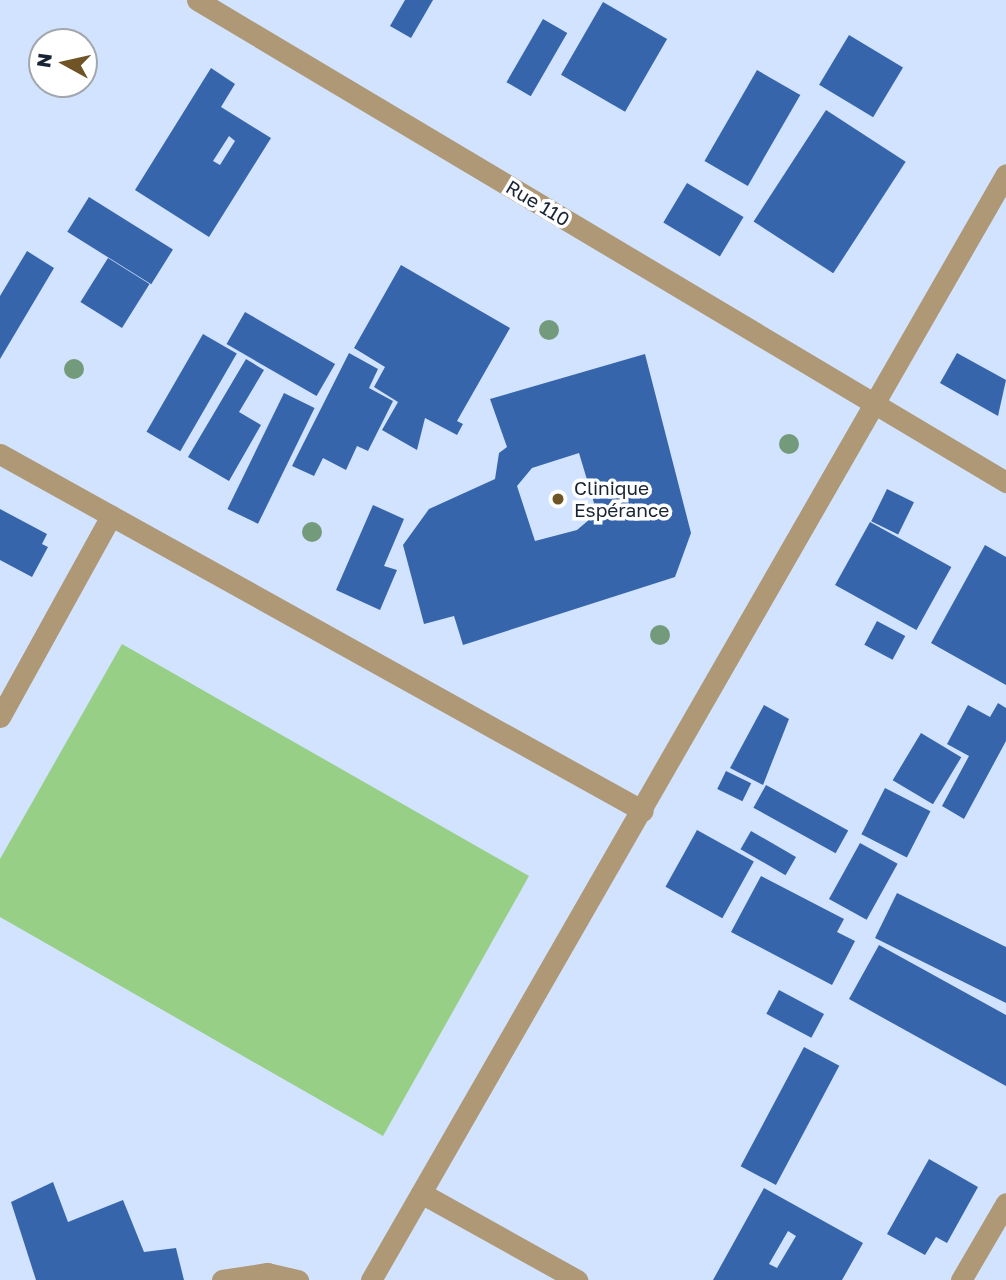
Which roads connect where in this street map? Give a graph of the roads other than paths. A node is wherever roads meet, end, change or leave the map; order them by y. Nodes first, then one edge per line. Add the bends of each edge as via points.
1 (197, 0) edge
2 (1006, 174) edge
3 (879, 406) junction
4 (0, 454) edge
5 (1006, 482) edge
6 (111, 516) junction
7 (0, 717) edge
8 (643, 811) junction
9 (421, 1193) junction
10 (1006, 1203) edge
11 (222, 1280) edge
12 (298, 1280) edge
13 (371, 1280) edge
14 (577, 1280) edge
15 (961, 1280) edge

1 - 3 street, Rue 110
2 - 3 street
3 - 5 street, Rue 110
3 - 8 street
4 - 6 street
6 - 7 street
6 - 8 street
8 - 9 street
9 - 13 street
9 - 14 street
10 - 15 street
11 - 12 street via 267,1273

